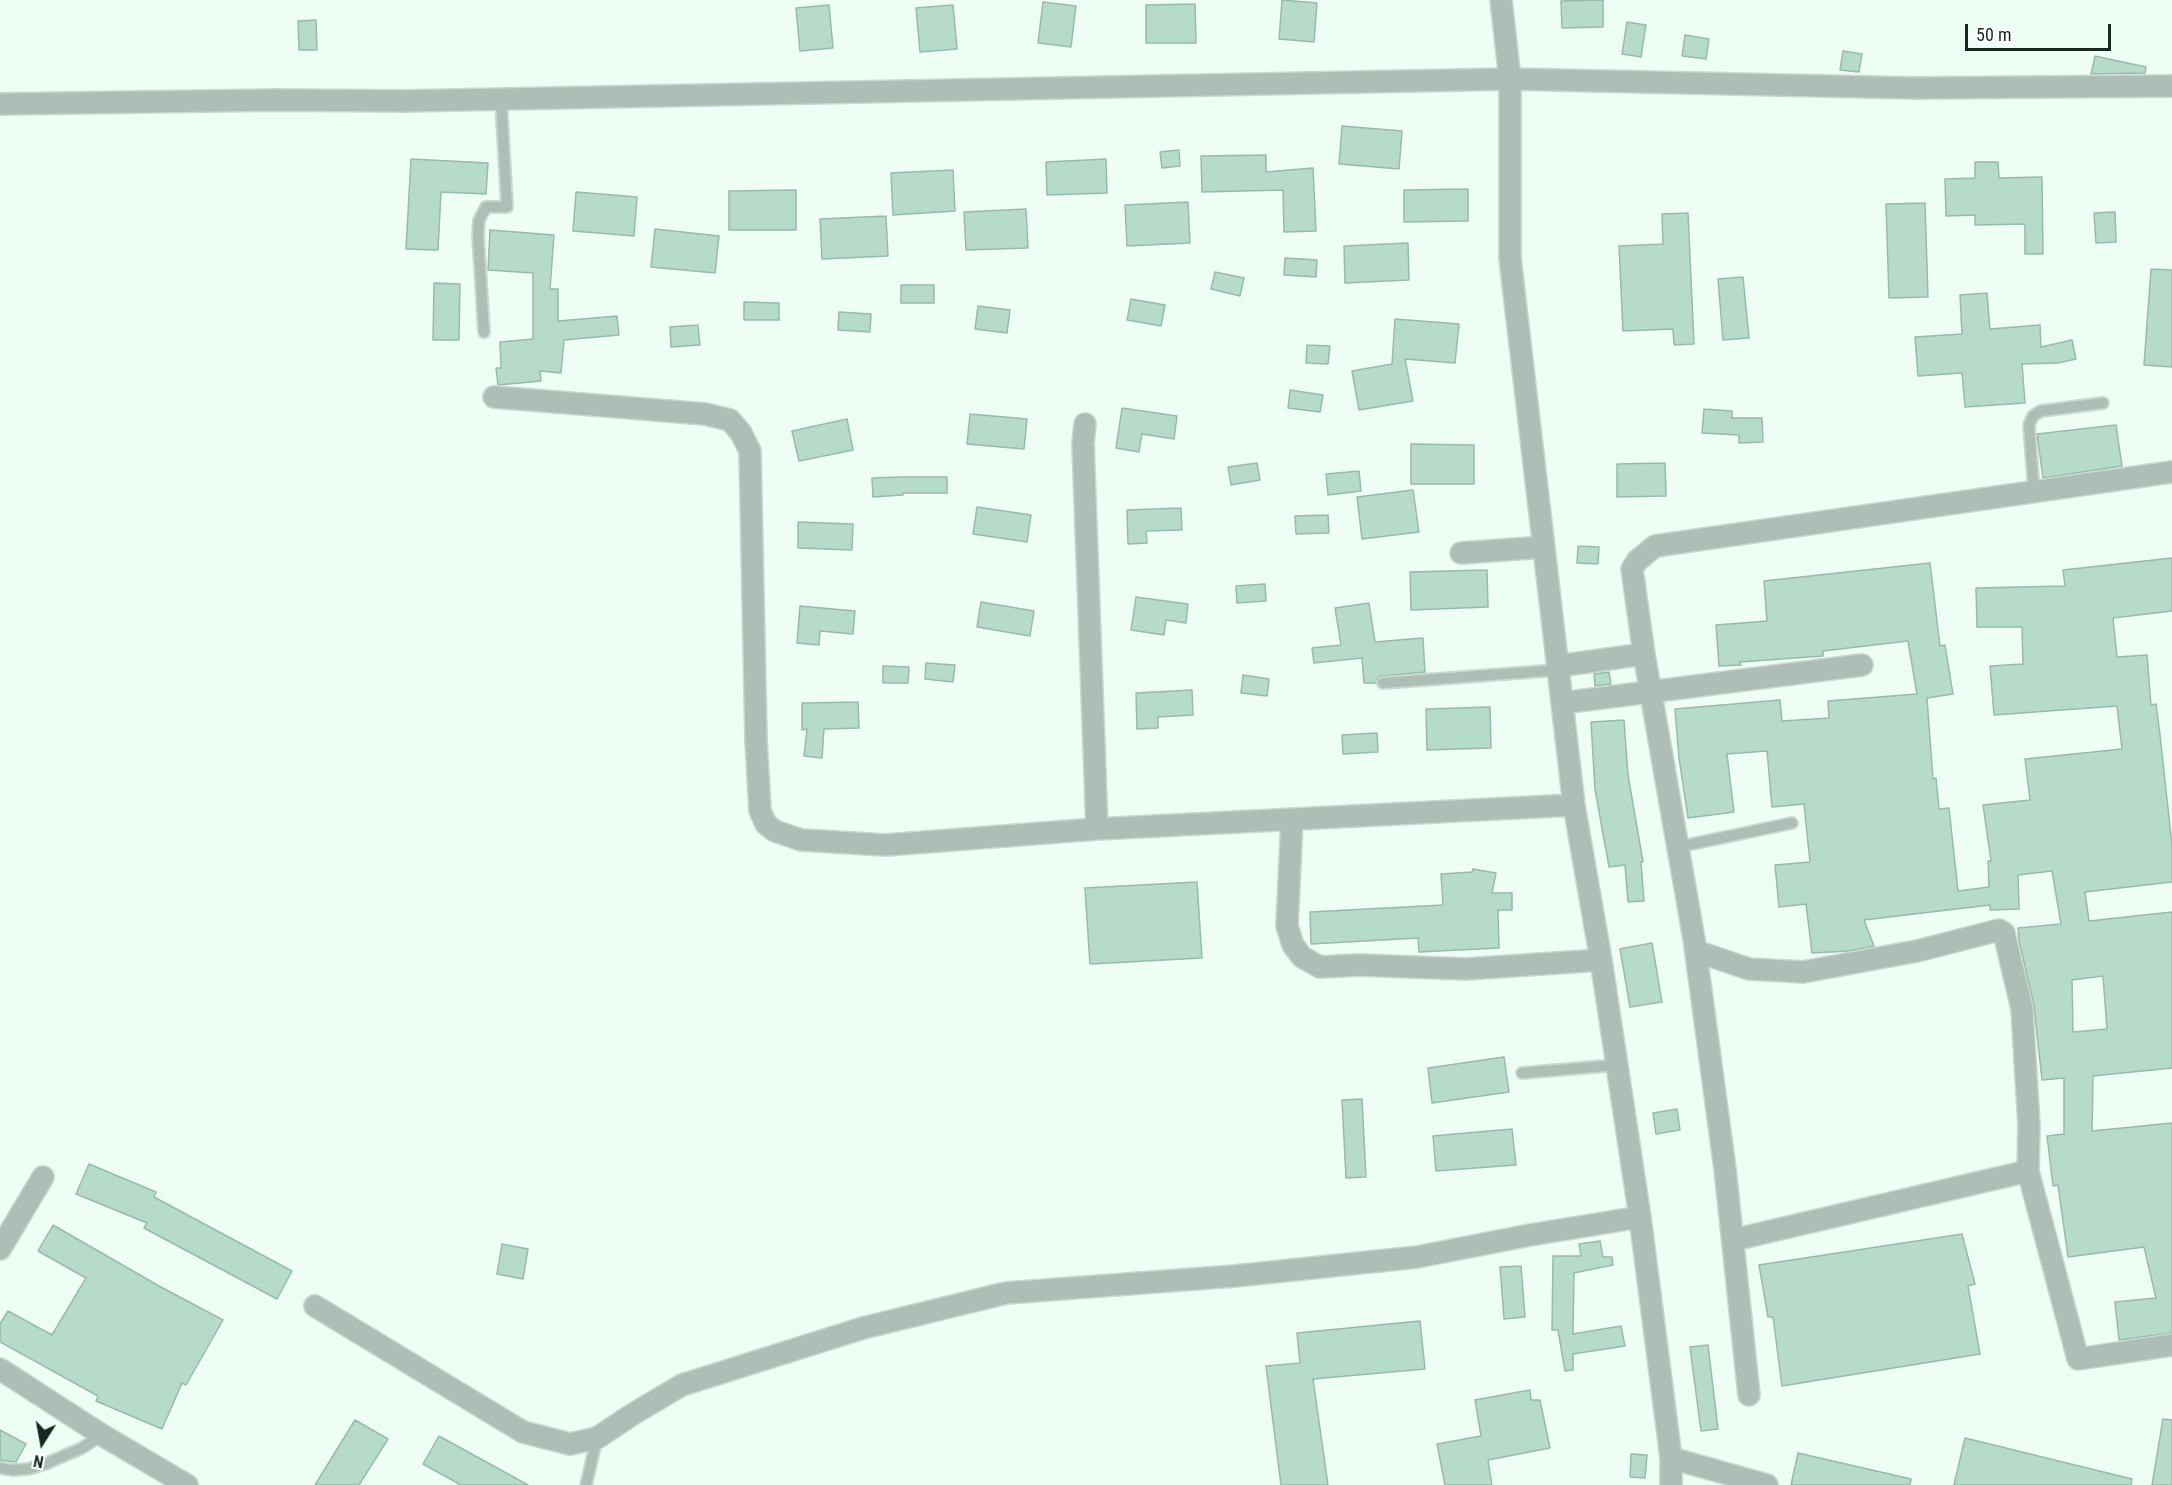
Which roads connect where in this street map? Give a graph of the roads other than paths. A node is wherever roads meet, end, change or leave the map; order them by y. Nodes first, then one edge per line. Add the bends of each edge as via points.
1 (1501, 0) edge
2 (1510, 79) junction
3 (2172, 86) edge
4 (501, 99) junction
5 (0, 104) edge
6 (484, 332) dead end
7 (494, 397) dead end
8 (2103, 403) dead end
9 (1085, 424) dead end
10 (2172, 472) edge
11 (2034, 492) junction
12 (1544, 547) junction
13 (1461, 553) dead end
14 (1644, 654) junction
15 (1862, 665) dead end
16 (1558, 668) junction
17 (1383, 683) dead end
18 (1650, 692) junction
19 (1562, 703) junction
20 (1574, 805) junction
21 (1292, 819) junction
22 (1792, 823) dead end
23 (1097, 829) junction
24 (1678, 847) junction
25 (1696, 951) junction
26 (1601, 960) junction
27 (1617, 1065) junction
28 (1522, 1073) dead end
29 (2028, 1171) junction
30 (43, 1177) dead end
31 (1640, 1217) junction
32 (1732, 1240) junction
33 (0, 1248) edge
34 (315, 1306) dead end
35 (2172, 1345) edge
36 (0, 1369) edge
37 (1749, 1395) dead end
38 (102, 1435) junction
39 (597, 1438) junction
40 (1671, 1458) junction
41 (0, 1468) edge
42 (182, 1484) edge
43 (586, 1485) edge
44 (1671, 1485) edge
45 (1767, 1485) edge

1 - 2 street
2 - 3 street via 1914,88
2 - 4 street
2 - 12 street via 1510,258
4 - 5 street
4 - 6 lane via 507,207 486,207 477,236
7 - 23 street via 705,414 730,420 741,434 750,451 756,739 760,811 765,824 801,840 886,846
8 - 11 lane via 2042,411 2032,416 2029,425
9 - 23 street
10 - 11 street
11 - 14 street via 1655,546 1632,569
12 - 13 street
12 - 16 street
14 - 16 street
14 - 18 street
15 - 18 street
16 - 17 lane
16 - 19 street
18 - 19 street
18 - 24 street
19 - 20 street
20 - 21 street
20 - 26 street
21 - 23 street
21 - 26 street via 1287,926 1302,957 1320,967 1466,969
22 - 24 lane
24 - 25 street
25 - 29 street via 1749,969 1803,972 1917,951 1999,930 2004,933 2022,1009
25 - 32 street
26 - 27 street
27 - 28 lane
27 - 31 street
29 - 32 street
29 - 35 street via 2078,1359
30 - 33 street
31 - 39 street via 1417,1257 1235,1276 1006,1293 863,1329 682,1385
31 - 40 street
32 - 37 street
34 - 39 street via 523,1432 570,1444
36 - 38 street
38 - 41 lane via 45,1464 28,1469
38 - 42 street
39 - 43 lane
40 - 44 street
40 - 45 street

